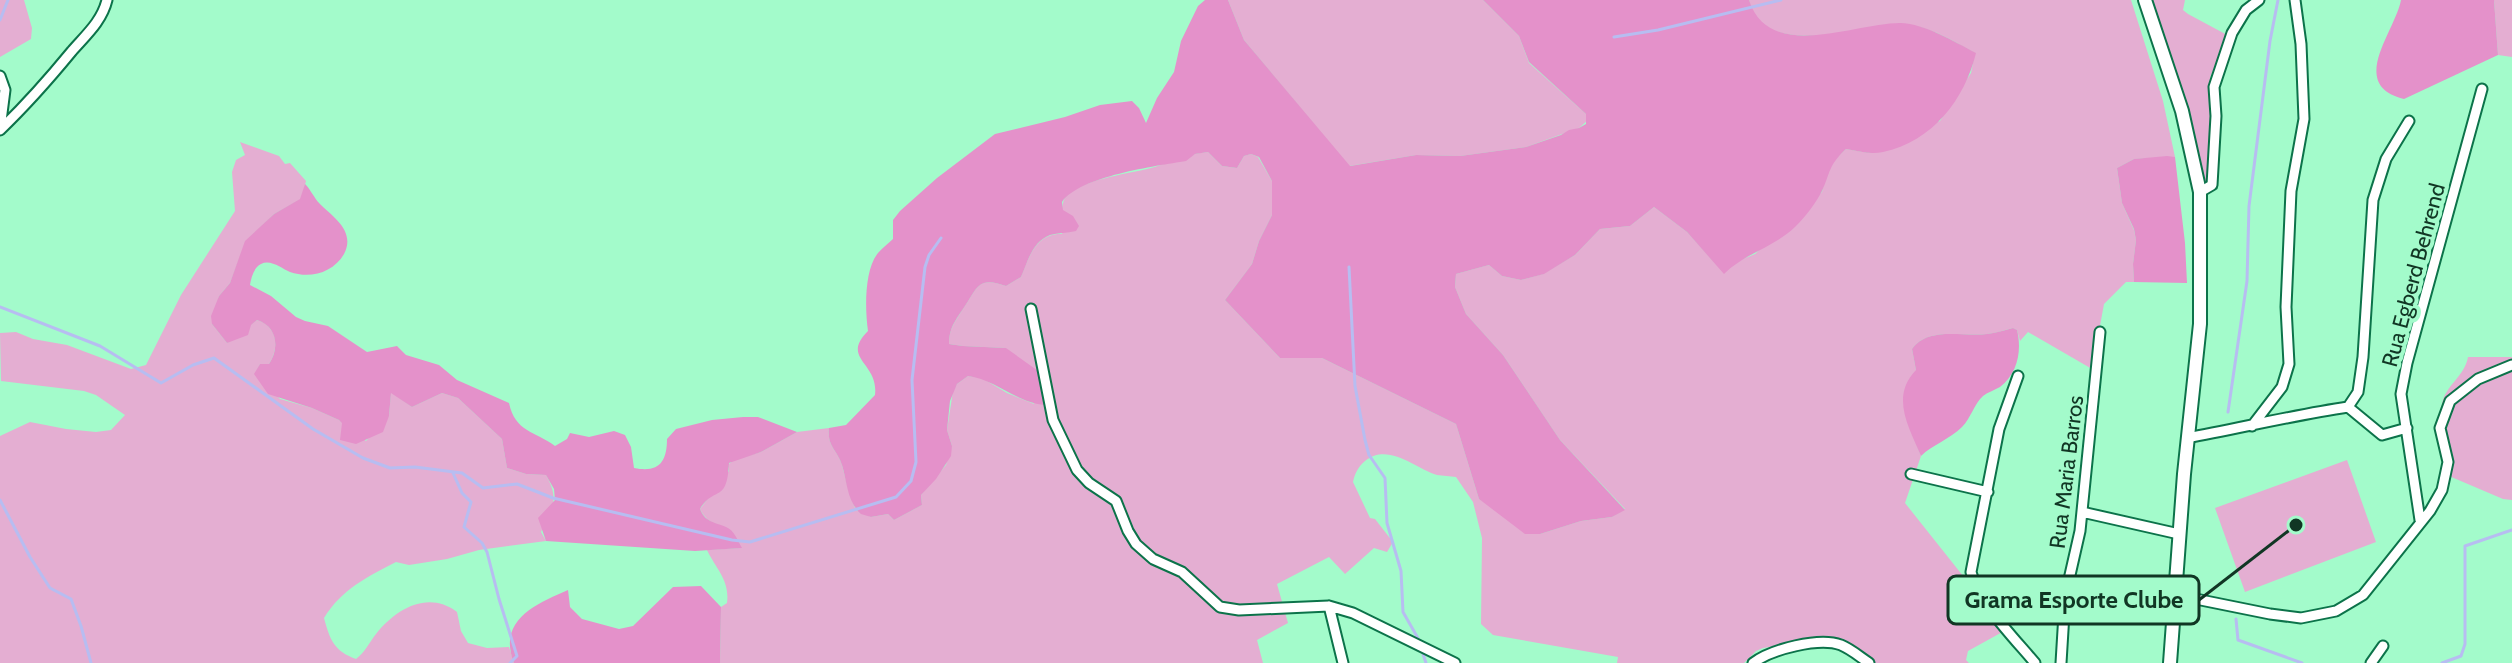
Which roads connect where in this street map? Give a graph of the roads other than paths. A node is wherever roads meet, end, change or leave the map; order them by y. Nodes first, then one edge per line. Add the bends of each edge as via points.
1 (107, 0) edge
2 (2145, 0) edge
3 (2259, 0) edge
4 (2295, 0) edge
5 (0, 76) edge
6 (2482, 89) dead end
7 (2409, 121) dead end
8 (0, 130) edge
9 (2200, 192) junction
10 (1031, 309) dead end
11 (2100, 332) dead end
12 (2512, 365) edge
13 (2018, 376) dead end
14 (2348, 407) junction
15 (2252, 426) junction
16 (2407, 428) junction
17 (2187, 438) junction
18 (1911, 474) dead end
19 (1988, 492) junction
20 (2082, 512) junction
21 (2420, 520) junction
22 (2179, 534) junction
23 (2176, 595) junction
24 (1329, 606) junction
25 (2383, 646) dead end
26 (1343, 663) edge
27 (1455, 663) edge
28 (1753, 663) edge
29 (1869, 663) edge
30 (2035, 663) edge
31 (2061, 663) edge
32 (2170, 663) edge
33 (2371, 663) edge

1 - 8 street via 86,37
2 - 9 main road via 2182,111
3 - 9 street via 2232,33 2214,87 2212,185
4 - 15 street via 2304,119 2291,191 2289,364 2282,387
5 - 8 street via 5,90
6 - 16 street, Rua Egberd Behrend via 2407,363 2401,394
7 - 14 street via 2386,159 2373,200 2363,357 2358,392
9 - 17 main road via 2200,324
10 - 24 street via 1055,427 1083,477 1116,501 1136,544 1182,572 1224,609
11 - 20 street, Rua Maria Barros
12 - 21 street via 2478,379 2450,401 2440,428 2448,462 2442,490
13 - 19 street via 1999,429
14 - 15 street
14 - 16 street via 2382,435
15 - 17 street
16 - 21 street, Rua Egberd Behrend
17 - 22 main road
18 - 19 street
19 - 30 street via 1972,578
20 - 22 street
20 - 31 street, Rua Maria Barros via 2065,597
21 - 23 street via 2363,595 2336,611 2301,618
22 - 23 main road
23 - 32 main road
24 - 26 street
24 - 27 street
25 - 33 street
28 - 29 street via 1802,644 1830,643

